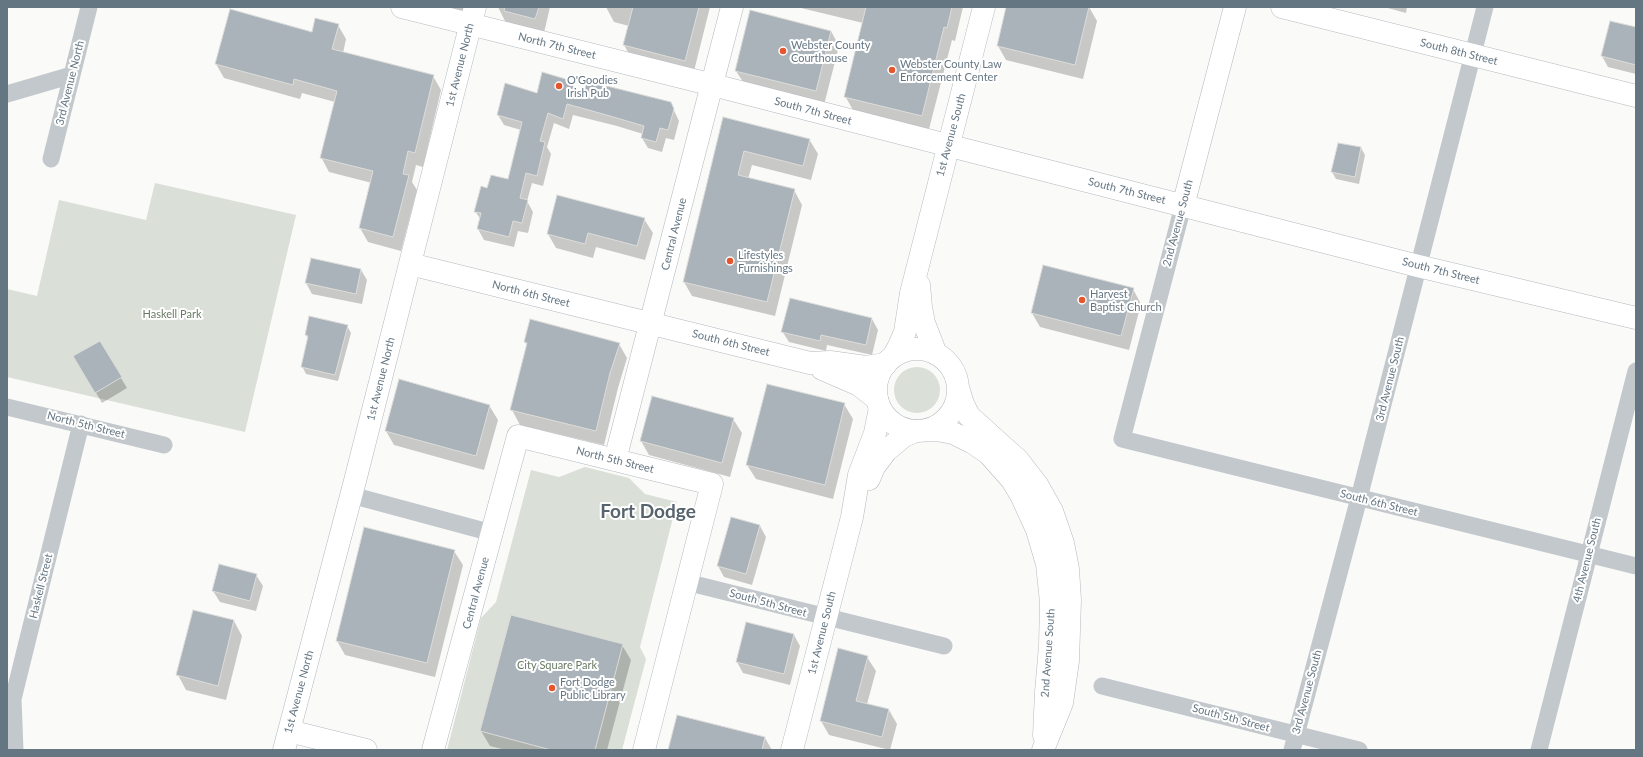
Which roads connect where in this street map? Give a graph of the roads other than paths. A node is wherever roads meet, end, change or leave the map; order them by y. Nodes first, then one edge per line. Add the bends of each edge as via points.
1 (89, 7) edge
2 (402, 7) edge
3 (732, 7) edge
4 (984, 7) edge
5 (1235, 7) edge
6 (1282, 7) edge
7 (1485, 7) edge
8 (473, 16) edge
9 (1472, 55) junction
10 (72, 75) junction
11 (713, 85) junction
12 (7, 94) edge
13 (1636, 96) edge
14 (948, 146) junction
15 (51, 159) dead end
16 (1183, 206) junction
17 (410, 264) junction
18 (919, 264) junction
19 (1418, 266) junction
20 (1636, 318) edge
21 (652, 323) junction
22 (936, 354) junction
23 (889, 360) junction
24 (810, 363) junction
25 (1636, 370) edge
26 (958, 387) junction
27 (879, 403) junction
28 (7, 407) edge
29 (80, 424) junction
30 (921, 430) junction
31 (518, 436) joint
32 (1122, 439) joint
33 (164, 445) dead end
34 (615, 460) junction
35 (351, 495) junction
36 (1359, 498) junction
37 (852, 517) junction
38 (492, 533) junction
39 (1589, 555) junction
40 (1636, 566) edge
41 (686, 582) junction
42 (826, 618) junction
43 (944, 646) dead end
44 (1102, 686) dead end
45 (287, 741) edge
46 (1294, 742) edge
47 (1043, 748) edge
48 (15, 750) edge
49 (366, 750) edge
50 (434, 750) edge
51 (644, 750) edge
52 (792, 750) edge
53 (1359, 750) edge
54 (1539, 750) edge

1 - 10 street, 3rd Avenue North
2 - 8 main road, North 7th Street
3 - 11 main road, Central Avenue
4 - 14 main road, 1st Avenue South
5 - 16 main road, 2nd Avenue South
6 - 9 main road, South 8th Street
7 - 9 street, 3rd Avenue South
8 - 11 main road, North 7th Street
8 - 17 main road, 1st Avenue North
9 - 13 main road, South 8th Street
9 - 19 street, 3rd Avenue South
10 - 12 street
10 - 15 street, 3rd Avenue North
11 - 14 main road, South 7th Street
11 - 21 main road, Central Avenue
14 - 16 main road, South 7th Street
14 - 18 main road, 1st Avenue South
16 - 19 main road, South 7th Street
16 - 32 street, 2nd Avenue South
17 - 21 main road, North 6th Street
17 - 35 main road, 1st Avenue North
18 - 22 main road, 1st Avenue South via 921,307
18 - 23 main road, 1st Avenue South via 910,293 905,332 900,346
19 - 20 main road, South 7th Street
19 - 36 street, 3rd Avenue South
21 - 24 main road, South 6th Street
21 - 34 main road, Central Avenue
22 - 23 main road, 1st Avenue South via 920,349 910,350
22 - 26 main road, 1st Avenue South via 953,370
23 - 24 main road, South 6th Street via 866,367 830,362
23 - 27 main road, 1st Avenue South via 877,382
24 - 27 main road, South 6th Street via 827,373 859,385
25 - 39 street, 4th Avenue South
26 - 30 main road, 1st Avenue South via 952,411 940,424
26 - 47 main road, 2nd Avenue South via 970,416 1006,447 1038,486 1052,510 1063,542 1070,600 1068,661 1062,703
27 - 30 main road via 891,421 898,426
27 - 37 main road, 1st Avenue South via 875,433 859,475
28 - 29 street, North 5th Street
29 - 33 street, North 5th Street
29 - 48 street, Haskell Street via 13,699
30 - 37 main road, 1st Avenue South via 904,436 886,451 874,467
30 - 47 main road, 2nd Avenue South via 944,431 962,437 995,460 1022,495 1042,542 1047,564 1052,616
31 - 34 main road, North 5th Street
31 - 38 main road, Central Avenue
32 - 36 street, South 6th Street
34 - 41 main road, North 5th Street via 712,484
35 - 38 street
35 - 45 main road, 1st Avenue North
36 - 39 street, South 6th Street
36 - 46 street, 3rd Avenue South
37 - 42 main road, 1st Avenue South
38 - 50 main road, Central Avenue
39 - 40 street, South 6th Street
39 - 54 street, 4th Avenue South
41 - 42 street, South 5th Street
41 - 51 main road
42 - 43 street, South 5th Street
42 - 52 main road, 1st Avenue South
44 - 46 street, South 5th Street
45 - 49 main road
46 - 53 street, South 5th Street

